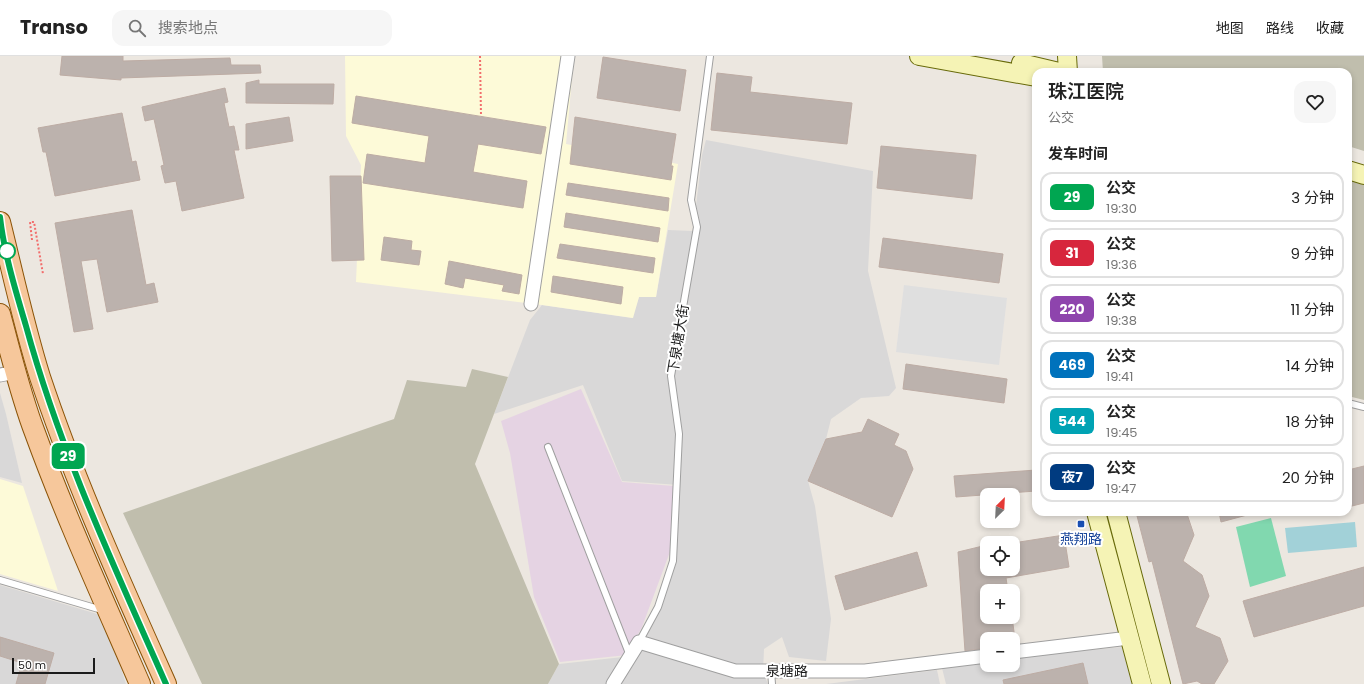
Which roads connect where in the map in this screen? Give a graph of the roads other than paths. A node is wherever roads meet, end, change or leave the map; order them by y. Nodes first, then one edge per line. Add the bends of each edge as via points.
1 (568, 56) edge
2 (710, 56) edge
3 (919, 56) edge
4 (981, 56) edge
5 (1066, 56) edge
6 (1035, 68) edge
7 (1040, 68) edge
8 (1068, 68) edge
9 (1352, 159) edge
10 (1364, 163) edge
11 (1352, 171) edge
12 (1364, 175) edge
13 (0, 222) edge
14 (531, 304) dead end
15 (0, 314) edge
16 (8, 374) edge
17 (1352, 404) edge
18 (1364, 407) edge
19 (548, 447) dead end
20 (1097, 516) edge
21 (1117, 516) edge
22 (0, 580) edge
23 (108, 611) junction
24 (1130, 638) junction
25 (639, 642) junction
26 (1020, 651) edge
27 (630, 656) junction
28 (980, 657) edge
29 (772, 678) edge
30 (140, 684) edge
31 (166, 684) edge
32 (613, 684) edge
33 (1142, 684) edge
34 (1161, 684) edge

1 - 14 street
2 - 25 lane, 下泉塘大街 via 691,200 697,227 671,376 679,434 673,561 658,607
3 - 6 main road
4 - 7 main road
5 - 8 main road
9 - 10 main road
11 - 12 main road
13 - 31 main road via 31,346 71,463 95,524
15 - 16 main road
16 - 23 main road
17 - 18 lane
19 - 27 lane
20 - 24 main road
21 - 34 main road
22 - 23 lane
23 - 30 main road
24 - 26 street
24 - 33 main road
25 - 27 street
25 - 29 street, 泉塘路 via 735,671
27 - 32 street
28 - 29 street, 泉塘路 via 865,671

